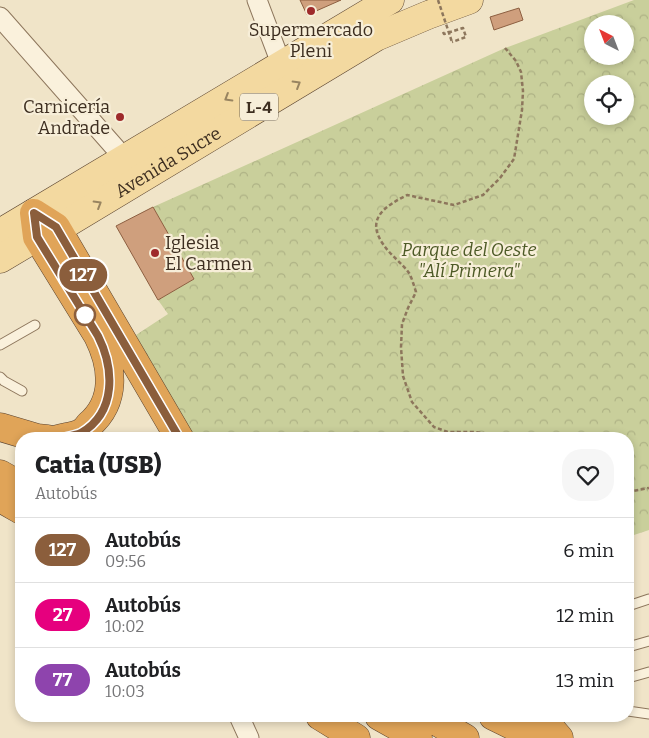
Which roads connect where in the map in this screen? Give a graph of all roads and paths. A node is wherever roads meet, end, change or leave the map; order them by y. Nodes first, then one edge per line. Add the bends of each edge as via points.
1 (257, 0) edge
2 (438, 0) edge
3 (469, 0) edge
4 (380, 3) edge
5 (0, 17) edge
6 (389, 32) junction
7 (444, 34) dead end
8 (506, 48) dead end
9 (282, 66) junction
10 (125, 159) junction
11 (42, 226) junction
12 (0, 233) edge
13 (0, 259) edge
14 (35, 325) dead end
15 (0, 345) edge
16 (0, 377) edge
17 (22, 391) dead end
18 (0, 427) edge
19 (17, 432) edge
20 (81, 432) edge
21 (175, 432) edge
22 (448, 432) edge
23 (448, 432) edge
24 (473, 432) edge
25 (0, 437) edge
26 (15, 446) edge
27 (0, 474) edge
28 (15, 483) edge
29 (649, 488) edge
30 (634, 491) edge
31 (0, 498) edge
32 (15, 507) edge
33 (649, 599) edge
34 (634, 604) edge
35 (649, 641) edge
36 (634, 645) edge
37 (649, 672) edge
38 (634, 676) edge
39 (634, 712) edge
40 (649, 714) edge
41 (242, 722) edge
42 (330, 722) edge
43 (390, 722) edge
44 (437, 722) edge
45 (505, 722) edge
46 (545, 722) edge
47 (249, 738) edge
48 (356, 738) edge
49 (418, 738) edge
50 (465, 738) edge
51 (538, 738) edge
52 (559, 738) edge

1 - 9 street
2 - 7 path, bridge via 452,42 466,37 463,28
3 - 6 main road, Avenida Sucre / L-4
4 - 6 street
4 - 9 main road, Avenida Sucre / L-4
5 - 10 street
11 -> 6 main road, Avenida Sucre / L-4 via 69,222
8 - 23 path via 521,72 523,91 514,158 500,178 482,196 454,206 407,195 392,202 377,218 375,227 383,244 410,274 416,292 402,324 401,347 403,376 412,402 434,427
9 -> 10 main road, Avenida Sucre / L-4
10 - 11 main road, Avenida Sucre / L-4
11 - 12 main road, Avenida Sucre / L-4
11 - 13 main road, Avenida Sucre / L-4
11 - 20 highway via 106,352 109,394 94,422
11 - 21 highway
14 - 15 lane
16 - 17 lane
18 - 19 highway
22 - 24 path
25 - 26 highway
27 - 28 highway
29 - 30 path
31 - 32 highway
33 - 34 lane
35 - 36 lane
37 - 38 lane
39 - 40 lane
41 - 47 street
42 - 48 highway
43 - 49 highway
44 - 50 highway
45 - 51 highway
46 - 52 highway

